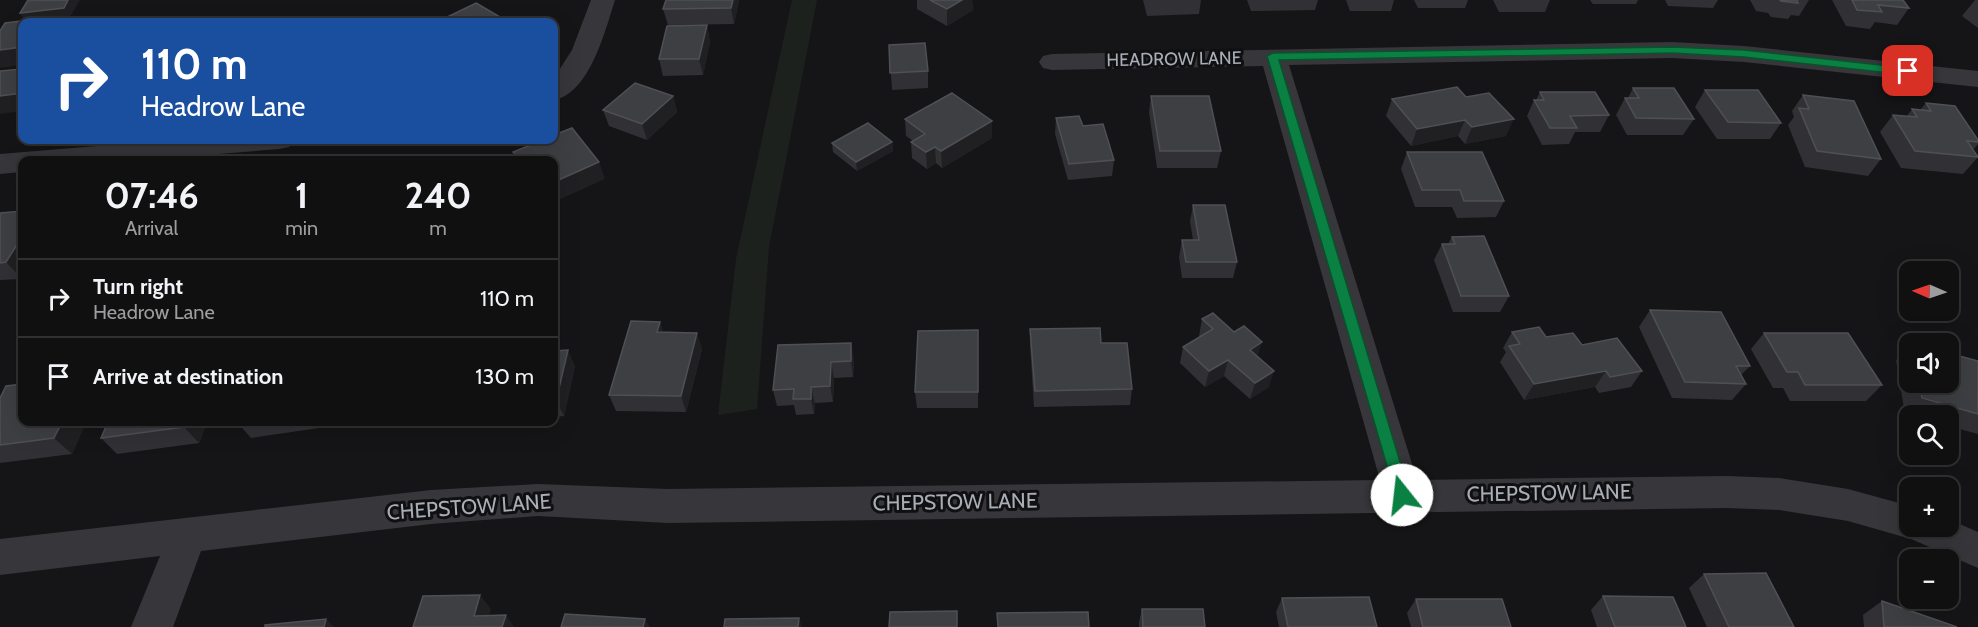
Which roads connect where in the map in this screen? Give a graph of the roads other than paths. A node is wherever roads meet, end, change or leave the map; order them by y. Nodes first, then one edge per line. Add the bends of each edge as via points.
1 (603, 0) edge
2 (1273, 56) junction
3 (1052, 62) dead end
4 (1978, 79) edge
5 (558, 88) edge
6 (230, 144) edge
7 (85, 156) edge
8 (18, 162) edge
9 (0, 164) edge
10 (1402, 495) junction
11 (1899, 520) edge
12 (187, 536) junction
13 (1947, 537) edge
14 (1955, 537) edge
15 (1978, 544) edge
16 (1978, 550) edge
17 (0, 557) edge
18 (152, 627) edge

1 - 5 street via 583,58
2 - 3 street, HEADROW LANE
2 - 4 street, HEADROW LANE via 1672,50
2 - 10 street
6 - 7 street
8 - 9 street
10 - 11 street, CHEPSTOW LANE via 1779,494 1848,505
10 - 12 street, CHEPSTOW LANE via 668,506 538,500 431,507
12 - 17 street, CHEPSTOW LANE
12 - 18 street
13 - 16 street, CHEPSTOW LANE
14 - 15 street

